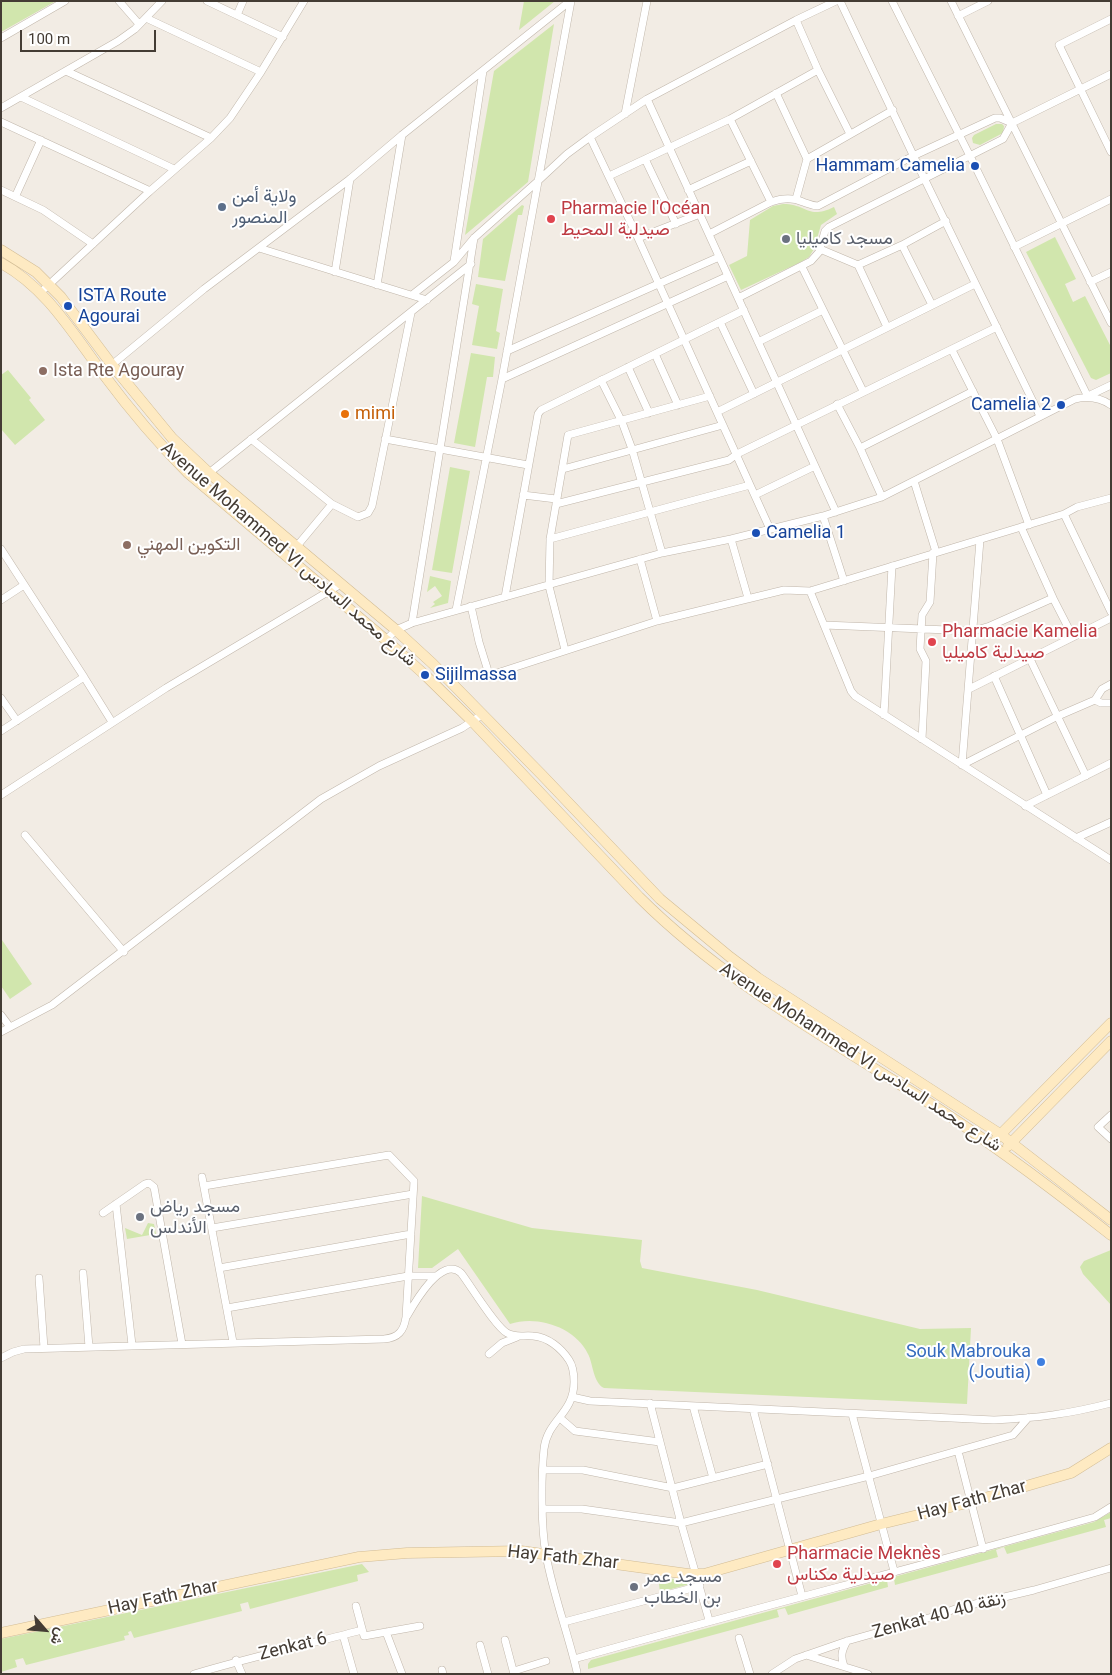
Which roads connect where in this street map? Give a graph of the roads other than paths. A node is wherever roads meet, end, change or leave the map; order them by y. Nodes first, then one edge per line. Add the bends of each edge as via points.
1 (65, 1) edge
2 (119, 1) edge
3 (162, 1) edge
4 (207, 1) edge
5 (243, 1) edge
6 (304, 1) edge
7 (571, 1) edge
8 (647, 1) edge
9 (836, 1) edge
10 (840, 1) edge
11 (892, 1) edge
12 (951, 1) edge
13 (988, 1) edge
14 (237, 15) junction
15 (958, 16) junction
16 (146, 18) junction
17 (1111, 19) edge
18 (796, 20) junction
19 (139, 24) junction
20 (283, 37) junction
21 (1, 38) edge
22 (818, 70) junction
23 (66, 72) junction
24 (261, 72) junction
25 (483, 72) junction
26 (1111, 74) edge
27 (1080, 89) junction
28 (776, 93) junction
29 (21, 97) junction
30 (647, 100) junction
31 (1, 108) edge
32 (893, 110) junction
33 (624, 114) junction
34 (730, 119) junction
35 (1, 122) edge
36 (1012, 123) junction
37 (850, 134) junction
38 (402, 135) junction
39 (960, 136) junction
40 (590, 137) junction
41 (210, 138) junction
42 (41, 140) junction
43 (669, 147) junction
44 (1111, 151) edge
45 (913, 156) junction
46 (970, 156) junction
47 (645, 159) junction
48 (807, 159) junction
49 (751, 161) junction
50 (174, 169) junction
51 (610, 176) junction
52 (924, 178) junction
53 (350, 179) junction
54 (538, 181) junction
55 (1, 190) edge
56 (688, 190) junction
57 (150, 191) junction
58 (16, 196) junction
59 (796, 199) junction
60 (1111, 199) edge
61 (771, 202) junction
62 (700, 214) junction
63 (946, 222) junction
64 (676, 224) junction
65 (1062, 224) junction
66 (709, 234) junction
67 (474, 238) junction
68 (638, 238) junction
69 (93, 244) junction
70 (902, 245) junction
71 (1014, 247) junction
72 (259, 248) junction
73 (820, 249) junction
74 (1, 250) edge
75 (719, 257) junction
76 (454, 262) junction
77 (1, 264) edge
78 (471, 264) junction
79 (858, 265) junction
80 (802, 267) junction
81 (335, 272) junction
82 (1111, 272) edge
83 (728, 276) junction
84 (1090, 282) junction
85 (659, 283) junction
86 (49, 284) junction
87 (975, 284) junction
88 (377, 285) junction
89 (40, 293) junction
90 (412, 295) junction
91 (738, 298) junction
92 (427, 300) junction
93 (667, 304) junction
94 (932, 305) junction
95 (744, 310) junction
96 (823, 310) junction
97 (411, 313) junction
98 (720, 322) junction
99 (1111, 323) edge
100 (887, 327) junction
101 (997, 328) junction
102 (684, 340) junction
103 (758, 342) junction
104 (842, 350) junction
105 (952, 350) junction
106 (507, 351) junction
107 (655, 354) junction
108 (112, 365) junction
109 (628, 367) junction
110 (102, 372) junction
111 (502, 380) junction
112 (601, 380) junction
113 (777, 383) junction
114 (1111, 385) edge
115 (973, 391) junction
116 (863, 392) junction
117 (754, 394) junction
118 (710, 396) junction
119 (1088, 396) junction
120 (837, 404) junction
121 (678, 405) junction
122 (1111, 405) edge
123 (717, 412) junction
124 (649, 413) junction
125 (1040, 416) junction
126 (622, 422) junction
127 (796, 424) junction
128 (723, 425) junction
129 (998, 438) junction
130 (251, 439) junction
131 (385, 439) junction
132 (860, 448) junction
133 (441, 449) junction
134 (632, 449) junction
135 (737, 454) junction
136 (486, 457) junction
137 (528, 465) junction
138 (815, 466) junction
139 (563, 469) junction
140 (209, 473) junction
141 (642, 481) junction
142 (914, 481) junction
143 (750, 485) junction
144 (523, 495) junction
145 (755, 495) junction
146 (882, 496) junction
147 (1111, 498) edge
148 (556, 502) junction
149 (332, 504) junction
150 (650, 512) junction
151 (836, 512) junction
152 (1064, 514) junction
153 (823, 516) junction
154 (1028, 525) junction
155 (1021, 528) junction
156 (770, 529) junction
157 (550, 539) junction
158 (731, 539) junction
159 (980, 540) junction
160 (297, 546) junction
161 (1, 549) edge
162 (662, 553) junction
163 (934, 553) junction
164 (640, 559) junction
165 (892, 566) junction
166 (844, 581) junction
167 (341, 584) junction
168 (24, 585) junction
169 (549, 586) junction
170 (328, 590) junction
171 (810, 591) junction
172 (504, 597) junction
173 (748, 598) junction
174 (1053, 598) junction
175 (1, 600) edge
176 (471, 606) junction
177 (456, 610) junction
178 (1111, 612) edge
179 (1111, 618) edge
180 (656, 620) junction
181 (412, 623) junction
182 (824, 626) junction
183 (888, 628) junction
184 (396, 630) junction
185 (921, 630) junction
186 (973, 632) junction
187 (1073, 637) junction
188 (386, 640) junction
189 (565, 650) junction
190 (1030, 659) junction
191 (994, 676) junction
192 (84, 677) junction
193 (1111, 684) edge
194 (969, 689) junction
195 (1, 698) edge
196 (1095, 700) junction
197 (1111, 703) edge
198 (483, 714) junction
199 (884, 715) junction
200 (1058, 716) junction
201 (17, 721) junction
202 (112, 722) junction
203 (473, 722) junction
204 (1, 731) edge
205 (1020, 735) junction
206 (922, 739) junction
207 (1111, 763) edge
208 (962, 765) junction
209 (1086, 776) junction
210 (1, 795) edge
211 (1047, 795) junction
212 (1025, 806) junction
213 (1111, 822) edge
214 (25, 835) dead end
215 (1076, 838) junction
216 (1111, 860) edge
217 (660, 899) junction
218 (650, 908) junction
219 (124, 952) junction
220 (803, 1008) junction
221 (1, 1014) edge
222 (795, 1019) junction
223 (1111, 1023) edge
224 (10, 1027) junction
225 (1, 1032) edge
226 (1111, 1041) edge
227 (856, 1042) junction
228 (848, 1053) junction
229 (1111, 1114) edge
230 (1000, 1134) junction
231 (1111, 1139) edge
232 (1011, 1142) junction
233 (993, 1144) junction
234 (1003, 1152) junction
235 (202, 1177) dead end
236 (204, 1186) junction
237 (413, 1194) junction
238 (116, 1204) junction
239 (104, 1213) dead end
240 (1111, 1220) edge
241 (212, 1228) junction
242 (411, 1234) junction
243 (1111, 1235) edge
244 (219, 1268) junction
245 (83, 1273) dead end
246 (408, 1276) junction
247 (436, 1276) junction
248 (39, 1278) dead end
249 (227, 1308) junction
250 (406, 1318) junction
251 (517, 1337) junction
252 (233, 1342) junction
253 (182, 1344) junction
254 (132, 1345) junction
255 (89, 1347) junction
256 (44, 1348) junction
257 (490, 1354) dead end
258 (1, 1358) edge
259 (572, 1397) junction
260 (650, 1403) junction
261 (1111, 1403) edge
262 (694, 1406) junction
263 (753, 1409) junction
264 (852, 1414) junction
265 (560, 1418) junction
266 (1028, 1418) junction
267 (660, 1442) junction
268 (1111, 1448) edge
269 (958, 1451) junction
270 (768, 1464) junction
271 (544, 1470) junction
272 (869, 1476) junction
273 (713, 1478) junction
274 (673, 1488) junction
275 (777, 1500) junction
276 (971, 1502) junction
277 (1111, 1507) edge
278 (543, 1509) junction
279 (681, 1523) junction
280 (881, 1524) junction
281 (983, 1549) junction
282 (790, 1550) junction
283 (546, 1554) junction
284 (1111, 1568) edge
285 (894, 1571) junction
286 (697, 1575) junction
287 (700, 1586) junction
288 (802, 1596) junction
289 (356, 1606) dead end
290 (710, 1620) junction
291 (564, 1622) junction
292 (420, 1626) dead end
293 (362, 1630) junction
294 (386, 1632) junction
295 (1, 1633) edge
296 (343, 1635) junction
297 (739, 1638) dead end
298 (505, 1640) dead end
299 (846, 1641) junction
300 (480, 1645) dead end
301 (806, 1655) junction
302 (574, 1659) junction
303 (236, 1660) junction
304 (546, 1661) dead end
305 (844, 1666) junction
306 (514, 1672) edge
307 (577, 1672) dead end
308 (194, 1674) edge
309 (242, 1674) edge
310 (354, 1674) edge
311 (402, 1674) edge
312 (488, 1674) edge
313 (750, 1674) edge
314 (772, 1674) edge
315 (868, 1674) edge

1 - 21 street
2 - 19 street
3 - 16 street
4 - 14 street
5 - 14 street
6 - 20 street
7 - 25 street
7 - 54 street
8 - 33 street
9 - 18 street
10 - 32 street
11 - 39 street
12 - 15 street
13 - 15 street
14 - 20 street
15 - 36 street
16 - 19 street
16 - 24 street
17 - 27 street via 1059,45
18 - 22 street
18 - 30 street
19 - 23 street via 118,41
20 - 24 street
22 - 28 street
22 - 37 street
23 - 29 street
23 - 41 street
24 - 41 street via 230,118
25 - 38 street
25 - 76 street
26 - 27 street
27 - 36 street
27 - 44 street
28 - 34 street
28 - 48 street
29 - 31 street
29 - 50 street
30 - 33 street
30 - 43 street
32 - 37 street
32 - 45 street
33 - 40 street
34 - 43 street
34 - 49 street
35 - 42 street
36 - 39 street via 995,118
36 - 46 street via 1004,139
36 - 65 street
37 - 48 street
38 - 53 street
38 - 88 street
39 - 45 street
39 - 46 street
40 - 51 street
40 - 54 street
41 - 50 street
42 - 57 street
42 - 58 street
43 - 47 street
43 - 56 street
45 - 52 street
45 - 59 street via 818,206
46 - 52 street
46 - 71 street
47 - 51 street
47 - 64 street
48 - 59 street
49 - 56 street
49 - 61 street
50 - 57 street
51 - 68 street
52 - 63 street
52 - 73 street via 828,227
53 - 72 street
53 - 81 street
54 - 67 street
54 - 106 street
55 - 58 street
56 - 62 street
57 - 69 street
58 - 69 street via 44,210
59 - 61 street via 782,198
60 - 65 street
61 - 66 street
62 - 64 street
62 - 66 street
63 - 70 street
63 - 87 street
64 - 68 street
65 - 71 street
65 - 84 street
66 - 75 street
67 - 76 street
67 - 78 street
68 - 85 street
69 - 86 street
70 - 79 street
70 - 94 street
71 - 119 street
72 - 81 street
72 - 108 street
73 - 79 street
73 - 80 street via 812,261
74 - 86 main road, Avenue Mohammed VI شارع محمد السادس
75 - 83 street
75 - 85 street
76 - 90 street
77 - 89 main road, Avenue Mohammed VI شارع محمد السادس via 20,275
78 - 92 street
78 - 133 street
79 - 100 street
80 - 91 street
80 - 96 street
81 - 88 street
82 - 84 street
83 - 91 street
83 - 93 street
84 - 99 street
85 - 93 street
85 - 106 street
86 - 89 street
86 - 108 main road, Avenue Mohammed VI شارع محمد السادس
87 - 94 street
87 - 101 street
88 - 90 street
89 - 110 main road, Avenue Mohammed VI شارع محمد السادس
90 - 92 street
91 - 95 street
92 - 97 street
93 - 102 street
93 - 111 street
94 - 100 street
95 - 98 street
95 - 103 street
96 - 103 street
96 - 104 street
97 - 130 street
97 - 131 street
98 - 102 street
98 - 117 street
100 - 104 street
101 - 105 street
101 - 125 street
102 - 107 street
102 - 118 street
103 - 113 street
104 - 113 street
104 - 116 street
105 - 115 street
105 - 116 street
106 - 111 street
107 - 109 street
107 - 121 street
108 - 110 street
108 - 140 main road, Avenue Mohammed VI شارع محمد السادس via 172,438
109 - 112 street
109 - 124 street
110 - 170 main road, Avenue Mohammed VI شارع محمد السادس via 152,436 188,473
111 - 136 street
112 - 126 street
112 - 137 street via 541,410
113 - 117 street
113 - 127 street
114 - 119 street
115 - 129 street
115 - 132 street
116 - 120 street
117 - 123 street
118 - 121 street
118 - 123 street
119 - 122 street
119 - 125 street
120 - 127 street
120 - 132 street
121 - 124 street
123 - 128 street
124 - 126 street
125 - 129 street
126 - 134 street
126 - 139 street via 568,435
127 - 135 street
127 - 138 street
128 - 134 street
128 - 135 street
129 - 142 street
129 - 154 street
130 - 140 street
130 - 149 street
131 - 133 street
131 - 149 street via 368,513 358,518
132 - 146 street
133 - 136 street
133 - 181 street
134 - 139 street
134 - 141 street
135 - 141 street via 729,460
135 - 143 street
136 - 137 street
136 - 177 street
137 - 144 street
138 - 145 street
138 - 151 street
139 - 148 street
140 - 160 main road, Avenue Mohammed VI شارع محمد السادس
141 - 148 street
141 - 150 street
142 - 146 street
142 - 163 street
143 - 145 street
143 - 150 street
144 - 148 street
144 - 172 street
145 - 156 street
146 - 151 street
147 - 152 street via 1076,507
148 - 157 street
149 - 160 street
150 - 157 street
150 - 162 street
151 - 153 street
152 - 154 street
152 - 178 street
153 - 156 street
153 - 166 street
154 - 155 street
155 - 159 street
155 - 174 street
156 - 158 street
157 - 169 street
158 - 162 street
158 - 173 street
159 - 163 street
159 - 186 street
160 - 167 main road, Avenue Mohammed VI شارع محمد السادس
161 - 168 street
162 - 164 street
163 - 165 street
163 - 185 street via 930,602 922,615
164 - 169 street
164 - 180 street
165 - 166 street
165 - 183 street
166 - 171 street
167 - 170 street
167 - 184 main road, Avenue Mohammed VI شارع محمد السادس
168 - 175 street
168 - 192 street
169 - 172 street
169 - 189 street
170 - 188 main road, Avenue Mohammed VI شارع محمد السادس
170 - 202 street
171 - 173 street via 784,590
171 - 182 street
172 - 176 street
173 - 180 street
174 - 186 street
174 - 187 street
176 - 177 street
176 - 189 street via 491,673
177 - 181 street
179 - 187 street
180 - 189 street
181 - 184 street
182 - 183 street
182 - 199 street via 851,691
183 - 185 street
183 - 199 street
184 - 188 street
184 - 198 main road, Avenue Mohammed VI شارع محمد السادس
185 - 186 street
185 - 206 street via 920,649 926,661
186 - 194 street
187 - 190 street
188 - 203 main road, Avenue Mohammed VI شارع محمد السادس
190 - 191 street
190 - 200 street
191 - 194 street
191 - 205 street
192 - 201 street
192 - 202 street
193 - 196 street via 1102,689
194 - 208 street
195 - 201 street
196 - 197 street
196 - 200 street
198 - 203 street
198 - 217 main road, Avenue Mohammed VI شارع محمد السادس
199 - 206 street
200 - 205 street
200 - 209 street
201 - 204 street
202 - 210 street
203 - 218 main road, Avenue Mohammed VI شارع محمد السادس
203 - 219 street via 379,766 321,799
205 - 208 street
205 - 211 street
206 - 208 street
207 - 209 street
208 - 212 street
209 - 211 street
211 - 212 street
212 - 215 street
213 - 215 street
214 - 219 street
215 - 216 street
217 - 218 main road
217 - 220 main road, Avenue Mohammed VI شارع محمد السادس via 730,958
218 - 222 main road, Avenue Mohammed VI شارع محمد السادس via 720,967
219 - 224 street via 52,1005
220 - 222 main road
220 - 227 main road, Avenue Mohammed VI شارع محمد السادس
221 - 224 street
222 - 228 main road, Avenue Mohammed VI شارع محمد السادس
223 - 230 main road
224 - 225 street
226 - 232 main road
227 - 228 main road
227 - 230 main road, Avenue Mohammed VI شارع محمد السادس
228 - 233 main road, Avenue Mohammed VI شارع محمد السادس
229 - 231 street via 1098,1127
230 - 232 main road, Avenue Mohammed VI شارع محمد السادس
230 - 233 main road
232 - 234 main road
232 - 240 main road, Avenue Mohammed VI شارع محمد السادس
233 - 234 main road, Avenue Mohammed VI شارع محمد السادس
234 - 243 main road, Avenue Mohammed VI شارع محمد السادس
235 - 236 street
236 - 237 street via 388,1154 414,1181
236 - 241 street
237 - 241 street
237 - 242 street
238 - 239 street
238 - 253 street via 145,1184 154,1187
238 - 254 street
241 - 244 street
242 - 244 street
242 - 246 street
244 - 249 street
245 - 255 street
246 - 247 street
246 - 249 street
246 - 250 street
247 - 250 street
247 - 251 street via 446,1269 458,1270 502,1329
248 - 256 street
249 - 252 street
250 - 252 street via 402,1330 391,1338
251 - 257 street via 502,1343
251 - 259 street via 534,1336 561,1350 570,1362 574,1376
252 - 253 street
253 - 254 street
254 - 255 street
255 - 256 street
256 - 258 street via 24,1349
259 - 260 street via 590,1401
259 - 265 street
260 - 262 street
260 - 267 street
261 - 266 street
262 - 263 street
262 - 273 street
263 - 264 street
263 - 270 street
264 - 266 street via 994,1420
264 - 272 street
265 - 267 street via 575,1431
265 - 271 street via 547,1434
266 - 269 street via 1013,1435
267 - 274 street
268 - 276 main road, Hay Fath Zhar via 1071,1473
269 - 272 street
269 - 276 street
270 - 273 street
270 - 275 street
271 - 274 street via 583,1470
271 - 278 street
272 - 275 street
272 - 280 street
273 - 274 street
274 - 279 street
275 - 279 street
275 - 282 street
276 - 280 main road, Hay Fath Zhar
276 - 281 street
277 - 281 street via 1095,1517
278 - 279 street via 582,1509
278 - 283 street
279 - 286 street
280 - 282 main road, Hay Fath Zhar
280 - 285 street
281 - 285 street
282 - 286 main road, Hay Fath Zhar
282 - 288 street
283 - 286 main road, Hay Fath Zhar
283 - 291 street
283 - 295 main road, Hay Fath Zhar via 521,1551 359,1557
284 - 299 street, Zenkat 40 زنقة 40
285 - 288 street
286 - 287 street
287 - 290 street
287 - 291 street
288 - 290 street
289 - 293 street
290 - 302 street
291 - 302 street
292 - 294 street
293 - 294 street via 364,1636
293 - 296 street, Zenkat 6
294 - 311 street
296 - 303 street, Zenkat 6
296 - 310 street
297 - 313 street
298 - 306 street
299 - 301 street, Zenkat 40 زنقة 40
299 - 305 street via 842,1653
300 - 312 street
301 - 305 street
301 - 314 street, Zenkat 40 زنقة 40 via 795,1658
302 - 307 street
303 - 308 street, Zenkat 6
303 - 309 street
304 - 306 street
305 - 315 street

